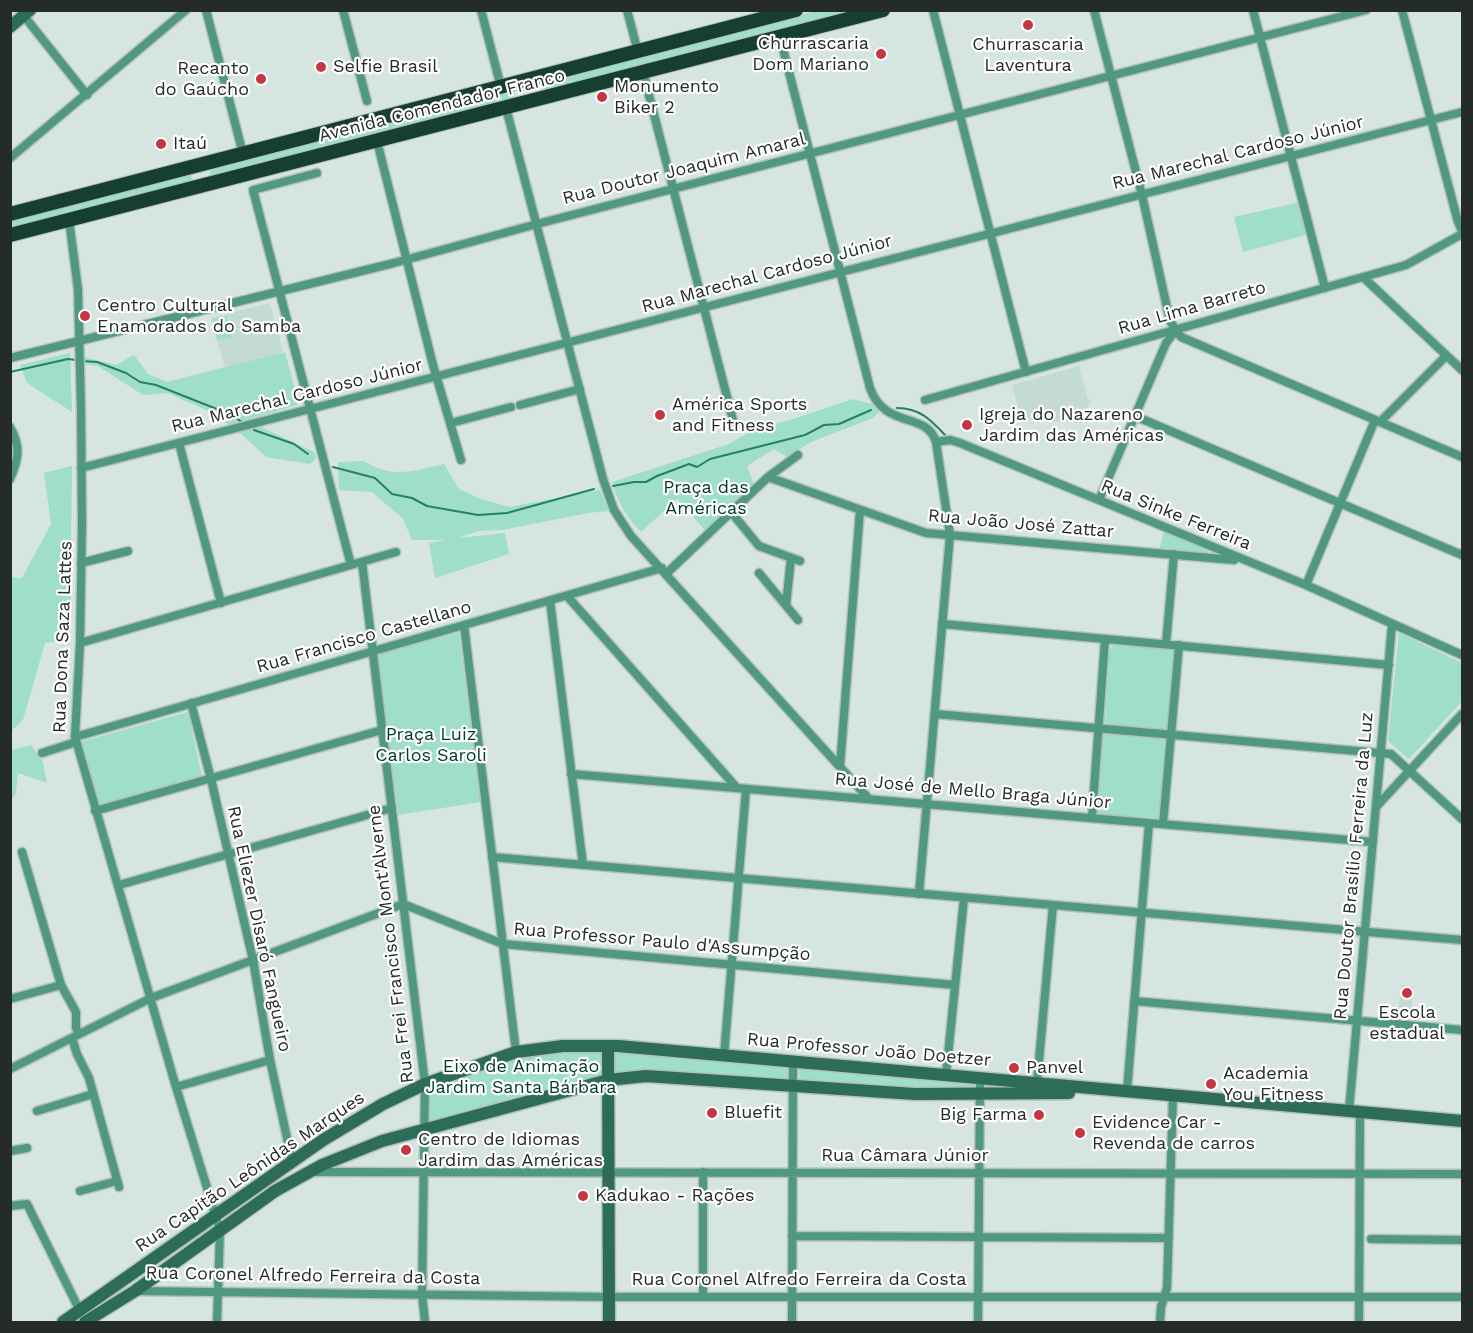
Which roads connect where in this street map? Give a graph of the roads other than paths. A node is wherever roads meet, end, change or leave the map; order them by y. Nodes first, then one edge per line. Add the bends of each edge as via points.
1 (186, 10) edge
2 (206, 10) edge
3 (343, 10) edge
4 (481, 10) edge
5 (627, 10) edge
6 (796, 10) edge
7 (883, 10) edge
8 (1094, 10) edge
9 (1253, 10) edge
10 (1366, 10) edge
11 (1402, 10) edge
12 (936, 11) edge
13 (27, 13) edge
14 (10, 27) edge
15 (780, 37) junction
16 (1260, 38) junction
17 (638, 51) junction
18 (643, 72) junction
19 (1111, 76) junction
20 (524, 81) junction
21 (501, 87) junction
22 (87, 95) junction
23 (367, 101) dead end
24 (529, 102) junction
25 (506, 108) junction
26 (1462, 112) edge
27 (960, 115) junction
28 (1431, 120) junction
29 (377, 141) junction
30 (243, 154) junction
31 (810, 154) junction
32 (1291, 156) junction
33 (10, 158) edge
34 (212, 162) junction
35 (317, 173) dead end
36 (211, 184) junction
37 (673, 189) junction
38 (1142, 195) junction
39 (10, 214) edge
40 (69, 220) junction
41 (537, 224) junction
42 (1462, 233) edge
43 (991, 234) junction
44 (10, 236) edge
45 (407, 260) junction
46 (840, 272) junction
47 (1363, 277) junction
48 (1325, 288) junction
49 (279, 291) junction
50 (704, 308) junction
51 (1177, 330) junction
52 (79, 342) junction
53 (568, 343) junction
54 (1446, 356) junction
55 (10, 358) edge
56 (1462, 370) edge
57 (1026, 372) junction
58 (437, 377) junction
59 (580, 389) junction
60 (925, 400) dead end
61 (310, 409) junction
62 (1135, 416) junction
63 (1377, 421) junction
64 (451, 423) junction
65 (734, 424) dead end
66 (10, 427) edge
67 (936, 441) junction
68 (179, 443) junction
69 (798, 455) dead end
70 (1462, 457) edge
71 (461, 460) dead end
72 (81, 468) junction
73 (768, 477) junction
74 (10, 479) edge
75 (1099, 500) junction
76 (1340, 503) junction
77 (860, 510) junction
78 (731, 512) junction
79 (950, 535) junction
80 (128, 551) dead end
81 (396, 552) dead end
82 (1174, 554) junction
83 (1462, 555) edge
84 (1244, 561) junction
85 (81, 562) junction
86 (362, 562) junction
87 (351, 565) junction
88 (664, 571) junction
89 (759, 573) dead end
90 (1306, 585) junction
91 (567, 596) junction
92 (550, 601) junction
93 (221, 603) junction
94 (786, 605) junction
95 (798, 620) dead end
96 (942, 624) junction
97 (1392, 624) junction
98 (464, 625) junction
99 (1105, 639) junction
100 (80, 643) junction
101 (1166, 644) junction
102 (1179, 645) junction
103 (373, 651) junction
104 (1462, 655) edge
105 (1389, 665) junction
106 (191, 703) junction
107 (935, 714) junction
108 (1462, 714) edge
109 (1098, 728) junction
110 (382, 730) junction
111 (1171, 735) junction
112 (76, 739) junction
113 (42, 753) dead end
114 (1381, 753) junction
115 (840, 766) junction
116 (1410, 771) junction
117 (571, 774) junction
118 (211, 779) junction
119 (742, 788) junction
120 (869, 799) junction
121 (927, 804) junction
122 (1376, 807) junction
123 (392, 808) junction
124 (95, 811) junction
125 (1092, 818) junction
126 (1462, 819) edge
127 (1149, 823) junction
128 (1163, 824) junction
129 (1373, 842) junction
130 (22, 852) dead end
131 (228, 854) junction
132 (492, 857) junction
133 (583, 865) junction
134 (739, 878) junction
135 (119, 885) junction
136 (919, 894) junction
137 (964, 898) junction
138 (403, 904) junction
139 (1053, 905) junction
140 (1142, 913) junction
141 (1365, 932) junction
142 (1462, 940) edge
143 (503, 944) junction
144 (253, 960) junction
145 (732, 965) junction
146 (61, 985) junction
147 (955, 985) junction
148 (151, 998) junction
149 (10, 999) edge
150 (1134, 1001) junction
151 (1357, 1021) junction
152 (1462, 1029) edge
153 (76, 1036) junction
154 (608, 1046) junction
155 (516, 1052) junction
156 (724, 1056) junction
157 (270, 1060) junction
158 (793, 1062) junction
159 (10, 1069) edge
160 (946, 1075) junction
161 (980, 1078) junction
162 (609, 1080) junction
163 (1037, 1083) junction
164 (425, 1084) junction
165 (793, 1085) junction
166 (176, 1088) junction
167 (1127, 1091) junction
168 (93, 1094) junction
169 (979, 1095) junction
170 (1173, 1095) junction
171 (37, 1111) dead end
172 (1355, 1111) junction
173 (1462, 1121) edge
174 (424, 1130) junction
175 (27, 1148) dead end
176 (10, 1151) edge
177 (346, 1154) junction
178 (292, 1161) junction
179 (348, 1171) junction
180 (424, 1171) junction
181 (308, 1172) junction
182 (609, 1172) junction
183 (703, 1172) junction
184 (792, 1172) junction
185 (979, 1173) junction
186 (1170, 1173) junction
187 (1360, 1173) junction
188 (1462, 1174) edge
189 (80, 1191) dead end
190 (10, 1206) edge
191 (214, 1215) junction
192 (220, 1230) junction
193 (792, 1236) junction
194 (979, 1237) junction
195 (1169, 1238) junction
196 (1371, 1239) dead end
197 (1462, 1240) edge
198 (135, 1291) junction
199 (218, 1292) junction
200 (422, 1294) junction
201 (608, 1297) junction
202 (702, 1297) junction
203 (792, 1297) junction
204 (978, 1297) junction
205 (1164, 1297) junction
206 (1359, 1297) junction
207 (1462, 1297) edge
208 (82, 1317) edge
209 (63, 1323) edge
210 (217, 1323) edge
211 (425, 1323) edge
212 (609, 1323) edge
213 (792, 1323) edge
214 (978, 1323) edge
215 (1160, 1323) edge
216 (1359, 1323) edge

1 - 22 street
2 - 30 street
3 - 23 street
4 - 21 street
5 - 17 street
6 - 17 highway, Avenida Comendador Franco
7 - 15 highway, Avenida Comendador Franco
8 - 19 street
9 - 16 street
10 - 16 street, Rua Doutor Joaquim Amaral
11 - 28 street
12 - 27 street
13 - 14 main road
13 - 22 street
15 - 18 highway, Avenida Comendador Franco
15 - 31 street
16 - 19 street, Rua Doutor Joaquim Amaral
16 - 32 street
17 - 20 highway, Avenida Comendador Franco
18 - 24 highway, Avenida Comendador Franco
18 - 37 street
19 - 27 street, Rua Doutor Joaquim Amaral
19 - 38 street
20 - 21 highway, Avenida Comendador Franco
20 - 24 highway via 535,88
21 - 30 highway, Avenida Comendador Franco
22 - 33 street
24 - 25 highway, Avenida Comendador Franco
25 - 29 highway, Avenida Comendador Franco
25 - 41 street
26 - 28 street, Rua Marechal Cardoso Júnior
27 - 31 street, Rua Doutor Joaquim Amaral
27 - 43 street
28 - 32 street, Rua Marechal Cardoso Júnior
28 - 42 street
29 - 36 highway, Avenida Comendador Franco
29 - 45 street
30 - 34 highway, Avenida Comendador Franco
31 - 37 street, Rua Doutor Joaquim Amaral
31 - 46 street
32 - 38 street, Rua Marechal Cardoso Júnior
32 - 48 street
34 - 36 highway via 206,170
34 - 39 highway, Avenida Comendador Franco
35 - 49 street via 253,190
36 - 40 highway, Avenida Comendador Franco
37 - 41 street, Rua Doutor Joaquim Amaral
37 - 50 street
38 - 43 street, Rua Marechal Cardoso Júnior
38 - 51 street via 1170,321
40 - 44 highway, Avenida Comendador Franco
40 - 52 street, Rua Dona Saza Lattes via 78,289
41 - 45 street, Rua Doutor Joaquim Amaral
41 - 53 street
42 - 47 street, Rua Lima Barreto via 1406,265
43 - 46 street, Rua Marechal Cardoso Júnior
43 - 57 street
45 - 49 street, Rua Doutor Joaquim Amaral
45 - 58 street
46 - 50 street, Rua Marechal Cardoso Júnior
46 - 67 street via 870,388 882,409 924,426
47 - 48 street, Rua Lima Barreto
47 - 54 street
48 - 51 street, Rua Lima Barreto
49 - 52 street, Rua Doutor Joaquim Amaral
49 - 61 street
50 - 53 street, Rua Marechal Cardoso Júnior
50 - 65 street
51 - 57 street, Rua Lima Barreto
51 - 62 street via 1166,343
51 - 63 street via 1185,339
52 - 55 street, Rua Doutor Joaquim Amaral
52 - 72 street, Rua Dona Saza Lattes
53 - 58 street, Rua Marechal Cardoso Júnior
53 - 59 street
54 - 56 street
54 - 63 street
57 - 60 street, Rua Lima Barreto
58 - 61 street, Rua Marechal Cardoso Júnior
58 - 64 street
59 - 64 street
59 - 88 street via 614,510
61 - 68 street, Rua Marechal Cardoso Júnior
61 - 87 street
62 - 75 street
62 - 76 street
63 - 70 street
63 - 76 street
64 - 71 street
66 - 74 street via 19,448
67 - 75 street, Rua Sinke Ferreira via 960,443
67 - 79 street
68 - 72 street, Rua Marechal Cardoso Júnior
68 - 93 street
69 - 73 street, Rua Francisco Castellano
72 - 85 street, Rua Dona Saza Lattes
73 - 77 street, Rua João José Zattar
73 - 78 street, Rua Francisco Castellano
75 - 84 street, Rua Sinke Ferreira
76 - 83 street
76 - 90 street
77 - 79 street, Rua João José Zattar via 916,530
77 - 115 street
78 - 88 street, Rua Francisco Castellano
78 - 94 street via 759,546 795,559
79 - 82 street, Rua João José Zattar
79 - 96 street
80 - 85 street
81 - 86 street
82 - 84 street, Rua João José Zattar
82 - 101 street
84 - 90 street, Rua Sinke Ferreira
85 - 100 street, Rua Dona Saza Lattes
86 - 87 street
86 - 103 street, Rua Frei Francisco Mont'Alverne
87 - 93 street
88 - 91 street, Rua Francisco Castellano
88 - 115 street
89 - 94 street
90 - 97 street, Rua Sinke Ferreira
91 - 92 street, Rua Francisco Castellano
91 - 119 street
92 - 98 street, Rua Francisco Castellano
92 - 117 street
93 - 100 street
94 - 95 street
96 - 99 street
96 - 107 street
97 - 104 street, Rua Sinke Ferreira
97 - 105 street, Rua Doutor Brasílio Ferreira da Luz
98 - 103 street, Rua Francisco Castellano
98 - 132 street
99 - 101 street
99 - 109 street
100 - 112 street, Rua Dona Saza Lattes
101 - 102 street
102 - 105 street
102 - 111 street
103 - 106 street, Rua Francisco Castellano
103 - 110 street, Rua Frei Francisco Mont'Alverne
105 - 114 street, Rua Doutor Brasílio Ferreira da Luz
106 - 112 street, Rua Francisco Castellano
106 - 118 street, Rua Eliezer Disaró Fangueiro
107 - 109 street
107 - 121 street
108 - 116 street
109 - 111 street
109 - 125 street
110 - 118 street
110 - 123 street, Rua Frei Francisco Mont'Alverne
111 - 114 street
111 - 128 street
112 - 113 street, Rua Francisco Castellano
112 - 124 street, Rua Dona Saza Lattes
114 - 116 street via 1394,756
114 - 122 street, Rua Doutor Brasílio Ferreira da Luz
115 - 120 street
116 - 122 street
116 - 126 street
117 - 119 street, Rua José de Mello Braga Júnior
117 - 133 street
118 - 124 street
118 - 131 street, Rua Eliezer Disaró Fangueiro
119 - 120 street, Rua José de Mello Braga Júnior
119 - 134 street
120 - 121 street, Rua José de Mello Braga Júnior
121 - 125 street, Rua José de Mello Braga Júnior
121 - 136 street
122 - 129 street, Rua Doutor Brasílio Ferreira da Luz
123 - 131 street
123 - 138 street, Rua Frei Francisco Mont'Alverne
124 - 135 street, Rua Dona Saza Lattes
125 - 127 street, Rua José de Mello Braga Júnior
127 - 128 street, Rua José de Mello Braga Júnior
127 - 140 street
128 - 129 street, Rua José de Mello Braga Júnior
129 - 141 street, Rua Doutor Brasílio Ferreira da Luz
130 - 146 street
131 - 135 street
131 - 144 street, Rua Eliezer Disaró Fangueiro
132 - 133 street
132 - 143 street
133 - 134 street
134 - 136 street
134 - 145 street
135 - 148 street, Rua Dona Saza Lattes
136 - 137 street
137 - 139 street
137 - 147 street
138 - 143 street, Rua Professor Paulo d'Assumpção
138 - 144 street
138 - 164 street, Rua Frei Francisco Mont'Alverne
139 - 140 street
139 - 163 street
140 - 141 street
140 - 150 street
141 - 142 street
141 - 151 street, Rua Doutor Brasílio Ferreira da Luz
143 - 145 street, Rua Professor Paulo d'Assumpção
143 - 155 street
144 - 148 street
144 - 157 street, Rua Eliezer Disaró Fangueiro
145 - 147 street, Rua Professor Paulo d'Assumpção
145 - 156 street
146 - 149 street
146 - 153 street via 76,1012
147 - 160 street
148 - 153 street
148 - 166 street, Rua Dona Saza Lattes
150 - 151 street
150 - 167 street
151 - 152 street
151 - 172 street, Rua Doutor Brasílio Ferreira da Luz
153 - 159 street
153 - 168 street
154 - 155 main road, Rua Capitão Leônidas Marques
154 - 156 main road, Rua Professor João Doetzer
154 - 162 main road
155 - 164 main road, Rua Capitão Leônidas Marques
156 - 158 main road, Rua Professor João Doetzer
157 - 166 street
157 - 178 street, Rua Eliezer Disaró Fangueiro
158 - 160 main road, Rua Professor João Doetzer
158 - 165 street
160 - 161 main road, Rua Professor João Doetzer
161 - 163 main road, Rua Professor João Doetzer
161 - 169 street
162 - 165 main road, Rua Professor João Doetzer via 646,1076
162 - 174 main road, Rua Capitão Leônidas Marques
162 - 182 main road
163 - 167 main road, Rua Professor João Doetzer
164 - 174 street, Rua Frei Francisco Mont'Alverne
164 - 178 main road, Rua Capitão Leônidas Marques via 367,1113
165 - 169 main road, Rua Professor João Doetzer
165 - 184 street
166 - 191 street, Rua Dona Saza Lattes
167 - 169 main road, Rua Professor João Doetzer
167 - 170 main road, Rua Professor João Doetzer
168 - 171 street
168 - 189 street via 118,1184
169 - 185 street
170 - 172 main road, Rua Professor João Doetzer
170 - 186 street
172 - 173 main road, Rua Professor João Doetzer
172 - 187 street, Rua Doutor Brasílio Ferreira da Luz
174 - 177 main road, Rua Capitão Leônidas Marques
174 - 180 street, Rua Frei Francisco Mont'Alverne
175 - 176 street
177 - 179 street via 344,1163
177 - 181 main road, Rua Capitão Leônidas Marques
178 - 191 main road, Rua Capitão Leônidas Marques
179 - 180 street, Rua Câmara Júnior
179 - 181 street, Rua Câmara Júnior
180 - 182 street, Rua Câmara Júnior
180 - 200 street, Rua Frei Francisco Mont'Alverne
181 - 192 main road, Rua Capitão Leônidas Marques
182 - 183 street, Rua Câmara Júnior
182 - 201 main road
183 - 184 street, Rua Câmara Júnior
183 - 202 street
184 - 185 street, Rua Câmara Júnior
184 - 193 street
185 - 186 street, Rua Câmara Júnior
185 - 194 street
186 - 187 street, Rua Câmara Júnior
186 - 195 street
187 - 188 street, Rua Câmara Júnior
187 - 206 street, Rua Doutor Brasílio Ferreira da Luz
190 - 208 street via 27,1204
191 - 192 street, Rua Dona Saza Lattes
191 - 208 main road, Rua Capitão Leônidas Marques
192 - 198 main road, Rua Capitão Leônidas Marques
192 - 199 street
193 - 194 street
193 - 203 street
194 - 195 street
194 - 204 street
195 - 205 street
196 - 197 street
198 - 199 street, Rua Coronel Alfredo Ferreira da Costa
198 - 208 main road, Rua Capitão Leônidas Marques
199 - 200 street, Rua Coronel Alfredo Ferreira da Costa
199 - 210 street
200 - 201 street, Rua Coronel Alfredo Ferreira da Costa
200 - 211 street, Rua Frei Francisco Mont'Alverne
201 - 202 street, Rua Coronel Alfredo Ferreira da Costa
201 - 212 main road
202 - 203 street, Rua Coronel Alfredo Ferreira da Costa
203 - 204 street, Rua Coronel Alfredo Ferreira da Costa
203 - 213 street
204 - 205 street, Rua Coronel Alfredo Ferreira da Costa
204 - 214 street
205 - 206 street, Rua Coronel Alfredo Ferreira da Costa
205 - 215 street
206 - 207 street, Rua Coronel Alfredo Ferreira da Costa
206 - 216 street, Rua Doutor Brasílio Ferreira da Luz
208 - 209 main road, Rua Capitão Leônidas Marques

